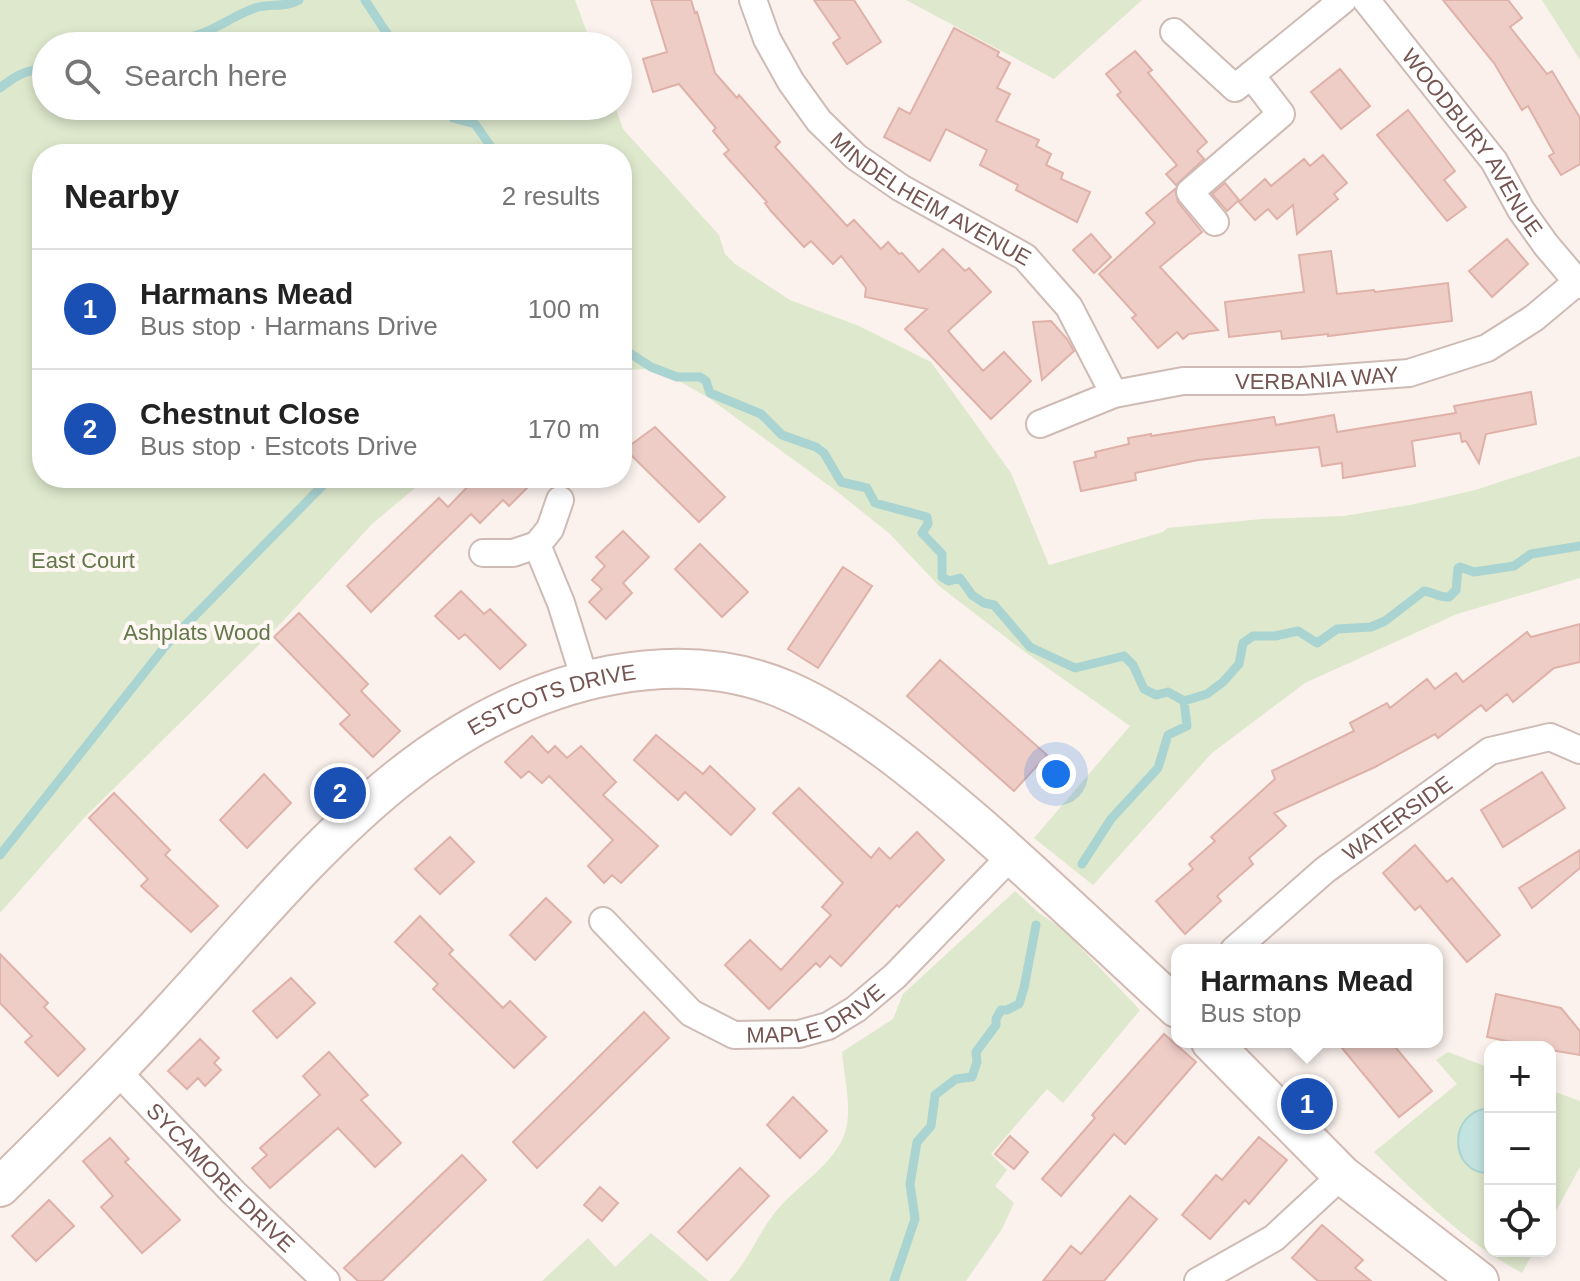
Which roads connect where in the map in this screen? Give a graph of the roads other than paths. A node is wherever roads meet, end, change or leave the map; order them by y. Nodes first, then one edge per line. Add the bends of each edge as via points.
1 (753, 0) edge
2 (1343, 0) edge
3 (1366, 0) edge
4 (1174, 32) dead end
5 (1251, 75) junction
6 (1215, 222) dead end
7 (1578, 283) edge
8 (1114, 394) junction
9 (1040, 424) dead end
10 (560, 500) dead end
11 (537, 545) junction
12 (483, 553) dead end
13 (585, 680) junction
14 (1580, 750) edge
15 (1012, 855) junction
16 (603, 921) dead end
17 (1241, 944) edge
18 (1171, 1001) edge
19 (1217, 1048) edge
20 (116, 1070) junction
21 (1342, 1175) junction
22 (0, 1187) edge
23 (326, 1281) edge
24 (1198, 1281) edge
25 (1479, 1281) edge

1 - 8 street, MINDELHEIM AVENUE via 767,39 819,121 856,157 901,188 1025,257 1069,307
2 - 5 street
3 - 7 street, WOODBURY AVENUE via 1494,161 1521,210
4 - 5 street via 1235,88
5 - 6 street via 1281,114 1190,192
7 - 8 street, VERBANIA WAY via 1487,348 1409,373 1302,381 1183,381
8 - 9 street, VERBANIA WAY
10 - 11 street via 550,529
11 - 12 street via 513,553
11 - 13 street
13 - 15 street, ESTCOTS DRIVE via 648,669 700,668 790,692 911,767
13 - 20 street, ESTCOTS DRIVE via 510,707 458,735 401,776 317,853
14 - 17 street, WATERSIDE via 1550,737 1490,751 1325,870
15 - 16 street, MAPLE DRIVE via 856,1009 828,1026 799,1034 734,1035 691,1013
15 - 18 street, ESTCOTS DRIVE
19 - 21 street
20 - 22 street, ESTCOTS DRIVE
20 - 23 street, SYCAMORE DRIVE
21 - 24 street via 1274,1238
21 - 25 street

